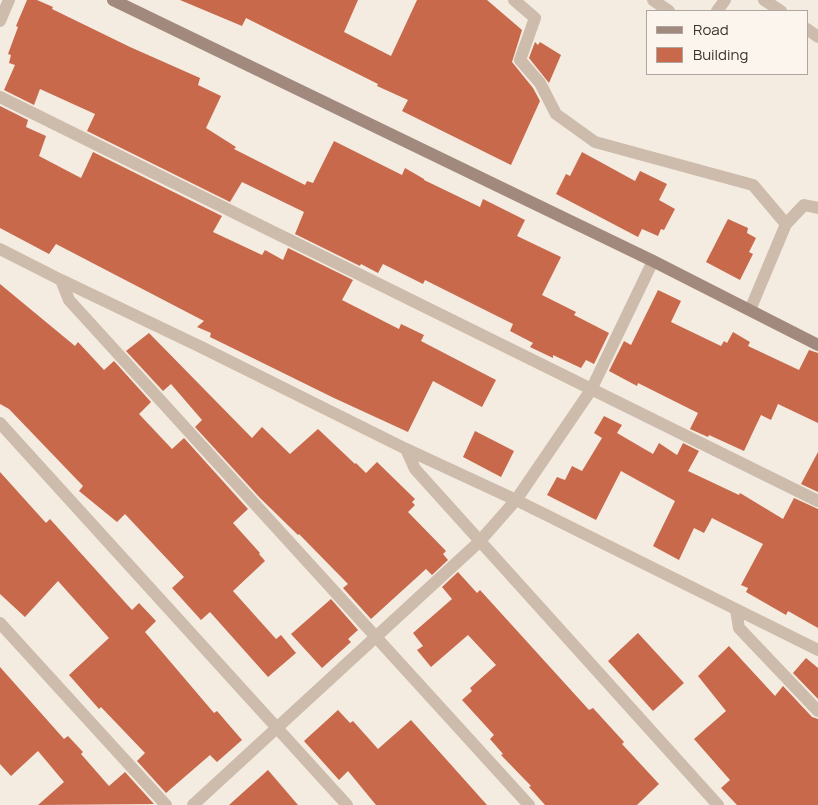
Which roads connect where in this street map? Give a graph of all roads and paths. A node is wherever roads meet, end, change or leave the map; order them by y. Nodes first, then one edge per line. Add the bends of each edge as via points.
1 (9, 0) edge
2 (113, 0) edge
3 (514, 0) edge
4 (653, 0) edge
5 (764, 0) edge
6 (668, 10) edge
7 (779, 10) edge
8 (0, 21) edge
9 (0, 97) edge
10 (818, 208) edge
11 (786, 224) junction
12 (0, 249) edge
13 (653, 261) junction
14 (61, 280) junction
15 (750, 310) junction
16 (818, 345) edge
17 (591, 390) junction
18 (0, 423) edge
19 (406, 449) junction
20 (516, 500) junction
21 (818, 501) edge
22 (478, 542) junction
23 (736, 610) junction
24 (0, 623) edge
25 (376, 637) junction
26 (818, 650) edge
27 (818, 711) edge
28 (277, 727) junction
29 (166, 805) edge
30 (193, 805) edge
31 (347, 805) edge
32 (529, 805) edge
33 (718, 805) edge

1 - 8 street
2 - 13 street
3 - 11 street via 535,18 520,60 540,83 556,114 595,142 753,185
4 - 6 street
5 - 7 street
9 - 17 street
10 - 11 street via 804,205
11 - 15 street
12 - 14 street
13 - 15 street
13 - 17 street
14 - 19 street
14 - 25 street via 69,300
15 - 16 street
17 - 20 street
17 - 21 street
18 - 28 street
19 - 20 street
19 - 22 street via 415,469
20 - 22 street
20 - 23 street
22 - 25 street
22 - 33 street
23 - 26 street
23 - 27 street via 739,628
24 - 29 street
25 - 28 street
25 - 32 street
28 - 30 street
28 - 31 street

